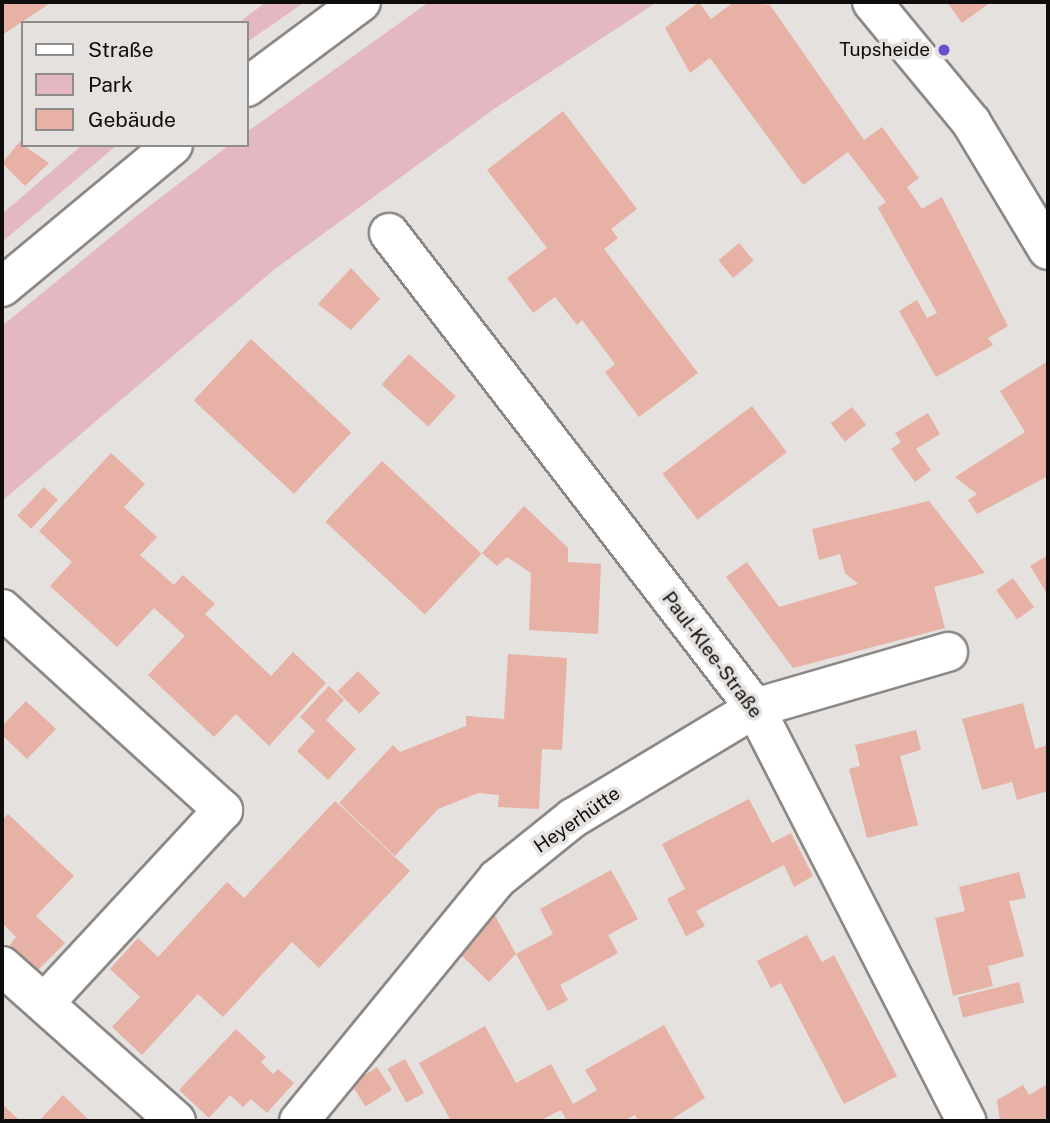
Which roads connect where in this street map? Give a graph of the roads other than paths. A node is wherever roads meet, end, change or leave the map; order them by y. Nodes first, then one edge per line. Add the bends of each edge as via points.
1 (360, 2) edge
2 (872, 2) edge
3 (248, 86) edge
4 (171, 147) edge
5 (389, 233) dead end
6 (1048, 250) edge
7 (2, 287) edge
8 (2, 609) edge
9 (948, 652) dead end
10 (755, 708) junction
11 (5, 974) edge
12 (46, 1001) junction
13 (176, 1121) edge
14 (299, 1121) edge
15 (966, 1121) edge

1 - 3 street
2 - 6 street via 971,122
4 - 7 street
5 - 10 street, Paul-Klee-Straße
8 - 12 street via 223,810
9 - 10 street, Heyerhütte
10 - 14 street, Heyerhütte via 573,818 497,879
10 - 15 street, Paul-Klee-Straße
11 - 12 street
12 - 13 street

